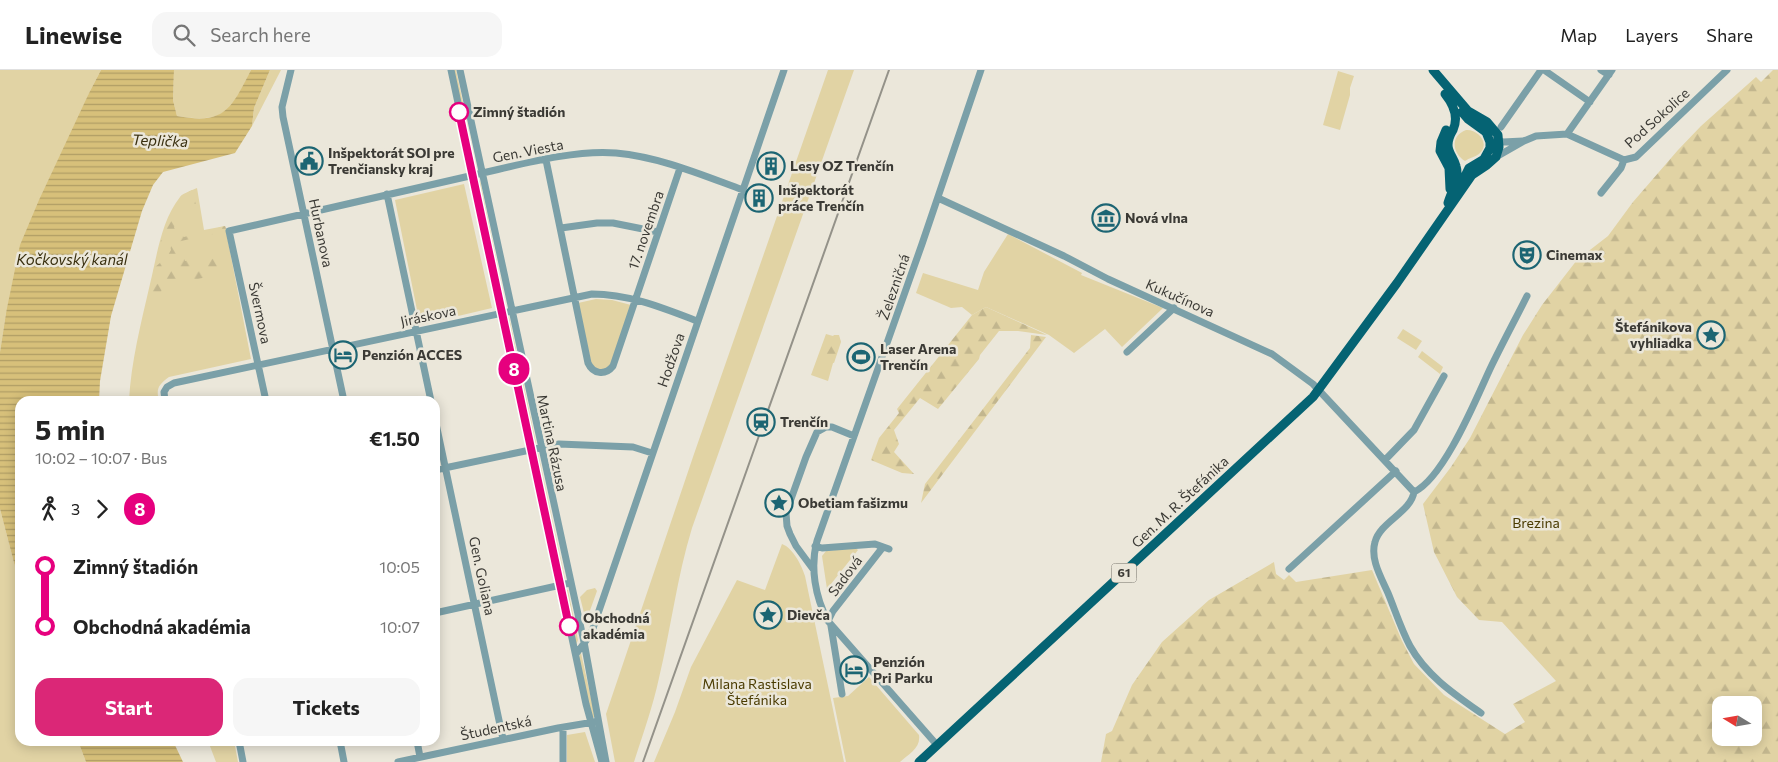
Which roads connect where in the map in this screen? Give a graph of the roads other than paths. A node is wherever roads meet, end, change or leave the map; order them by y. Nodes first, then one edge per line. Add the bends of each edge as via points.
1 (291, 70) edge
2 (451, 70) edge
3 (460, 70) edge
4 (784, 70) edge
5 (981, 70) edge
6 (1433, 70) edge
7 (1543, 70) edge
8 (1601, 70) edge
9 (1727, 70) edge
10 (1610, 73) edge
11 (1449, 94) junction
12 (1590, 102) junction
13 (1476, 125) junction
14 (1452, 130) junction
15 (1567, 134) junction
16 (1497, 135) junction
17 (1524, 141) junction
18 (1441, 142) junction
19 (1496, 157) junction
20 (546, 160) junction
21 (1624, 160) junction
22 (1456, 164) junction
23 (680, 168) junction
24 (1468, 168) junction
25 (1482, 168) junction
26 (482, 173) junction
27 (472, 176) junction
28 (743, 190) junction
29 (1601, 193) dead end
30 (387, 194) junction
31 (1452, 197) junction
32 (938, 198) junction
33 (304, 213) junction
34 (561, 228) junction
35 (229, 231) joint
36 (658, 232) junction
37 (1527, 296) dead end
38 (575, 297) junction
39 (635, 299) junction
40 (1174, 308) junction
41 (511, 310) junction
42 (502, 312) junction
43 (698, 321) junction
44 (416, 331) junction
45 (332, 349) junction
46 (1127, 352) dead end
47 (258, 365) junction
48 (1444, 376) dead end
49 (1319, 390) junction
50 (164, 396) edge
51 (265, 396) edge
52 (343, 396) edge
53 (430, 396) edge
54 (854, 436) junction
55 (440, 443) edge
56 (541, 448) junction
57 (532, 450) junction
58 (652, 453) junction
59 (1385, 460) junction
60 (445, 467) junction
61 (440, 468) edge
62 (1396, 471) junction
63 (1414, 492) junction
64 (815, 546) junction
65 (814, 569) junction
66 (1290, 569) dead end
67 (570, 583) junction
68 (561, 586) junction
69 (475, 605) junction
70 (440, 612) edge
71 (829, 623) junction
72 (584, 642) junction
73 (576, 654) junction
74 (842, 694) dead end
75 (1481, 713) dead end
76 (599, 721) junction
77 (590, 723) junction
78 (563, 728) junction
79 (503, 739) junction
80 (937, 745) junction
81 (240, 746) edge
82 (341, 746) edge
83 (418, 746) edge
84 (420, 757) junction
85 (243, 762) edge
86 (344, 762) edge
87 (398, 762) edge
88 (563, 762) edge
89 (602, 762) edge
90 (606, 762) edge
91 (919, 762) edge

1 - 33 street, Hurbanova via 282,107
2 - 27 street, Martina Rázusa
3 - 26 street, Martina Rázusa
4 - 28 street, Hodžova
5 - 32 street, Železničná
6 - 11 main road, 61
7 - 12 street
7 - 16 street
8 - 10 street
9 - 21 street, Pod Sokolice via 1636,157
10 - 12 street
11 - 13 main road, 61
11 - 14 main road, 61 via 1454,111
11 - 16 main road, 61 via 1487,122
11 - 18 main road via 1449,125
12 - 15 street
13 - 14 main road via 1464,124
13 - 16 main road, 61
14 - 18 main road
14 - 22 main road, 61 via 1448,147
15 - 17 street, Pod Sokolice via 1536,136
15 - 21 street, Pod Sokolice
16 - 17 street, Pod Sokolice via 1510,141
16 - 19 main road
16 - 24 main road via 1484,159
17 - 19 street, Pod Sokolice
18 - 31 main road via 1440,151 1449,168
19 - 25 main road, 61
20 - 23 street, Gen. Viesta via 616,153 657,160
20 - 26 street, Gen. Viesta
20 - 34 street
21 - 29 street, Pod Sokolice
22 - 24 main road
22 - 31 main road, 61
23 - 28 street, Gen. Viesta
23 - 36 street, 17. novembra
24 - 25 main road
24 - 31 main road, 61
25 - 31 main road, 61
26 - 27 street, Gen. Viesta
26 - 41 street, Martina Rázusa
27 - 30 street, Gen. Viesta
27 - 42 street, Martina Rázusa
28 - 43 street, Hodžova
30 - 33 street, Gen. Viesta
30 - 44 street
31 - 49 main road, 61 via 1397,283
32 - 40 street, Kukučínova via 1064,256 1108,280
32 - 54 street, Železničná
33 - 35 street, Gen. Viesta
33 - 45 street, Hurbanova
34 - 36 street via 613,223
34 - 38 street
35 - 47 street, Švermova
36 - 39 street, 17. novembra
37 - 63 street via 1468,418 1447,454
38 - 39 street, Jiráskova via 609,294
38 - 39 street, 17. novembra via 588,363 592,370 600,373 613,366
38 - 41 street, Jiráskova
39 - 43 street, Jiráskova
40 - 46 street
40 - 49 street, Kukučínova via 1272,354
41 - 42 street, Jiráskova
41 - 56 street, Martina Rázusa
42 - 44 street, Jiráskova
42 - 57 street, Martina Rázusa
43 - 58 street, Hodžova
44 - 45 street, Jiráskova
44 - 53 street
45 - 47 street, Jiráskova
45 - 52 street, Hurbanova
47 - 50 street, Jiráskova via 174,384 165,390
47 - 51 street, Švermova
48 - 59 street via 1414,430
49 - 59 street, Kukučínova
49 - 80 main road, Gen. M. R. Štefánika / 61
54 - 64 street, Železničná
54 - 65 street via 832,427 817,432 786,513 787,526 796,546
55 - 60 street, Gen. Goliana
56 - 57 street
56 - 58 street via 560,444 608,445 633,447
56 - 67 street, Martina Rázusa
57 - 60 street
57 - 68 street, Martina Rázusa
58 - 72 street, Hodžova via 591,634
59 - 62 street, Kukučínova
60 - 61 street
60 - 69 street, Gen. Goliana
62 - 63 street, Kukučínova
62 - 66 street
63 - 75 street via 1413,498 1375,540 1376,566 1419,661 1447,689
64 - 65 street, Železničná
64 - 71 street, Sadová via 875,544 886,548 833,611
65 - 71 street, Železničná via 820,606
67 - 68 street
67 - 72 street, Martina Rázusa
68 - 69 street
68 - 73 street, Martina Rázusa
69 - 70 street
69 - 79 street, Gen. Goliana
71 - 74 street
71 - 80 street
72 - 73 street, Hodžova
72 - 76 street, Martina Rázusa
73 - 77 street, Martina Rázusa
76 - 77 street, Študentská
76 - 90 street, Martina Rázusa
77 - 78 street, Študentská
77 - 89 street, Martina Rázusa
78 - 79 street, Študentská
78 - 88 street
79 - 84 street, Študentská
80 - 91 main road, 61
81 - 85 street
82 - 86 street
83 - 84 street
84 - 87 street, Študentská

